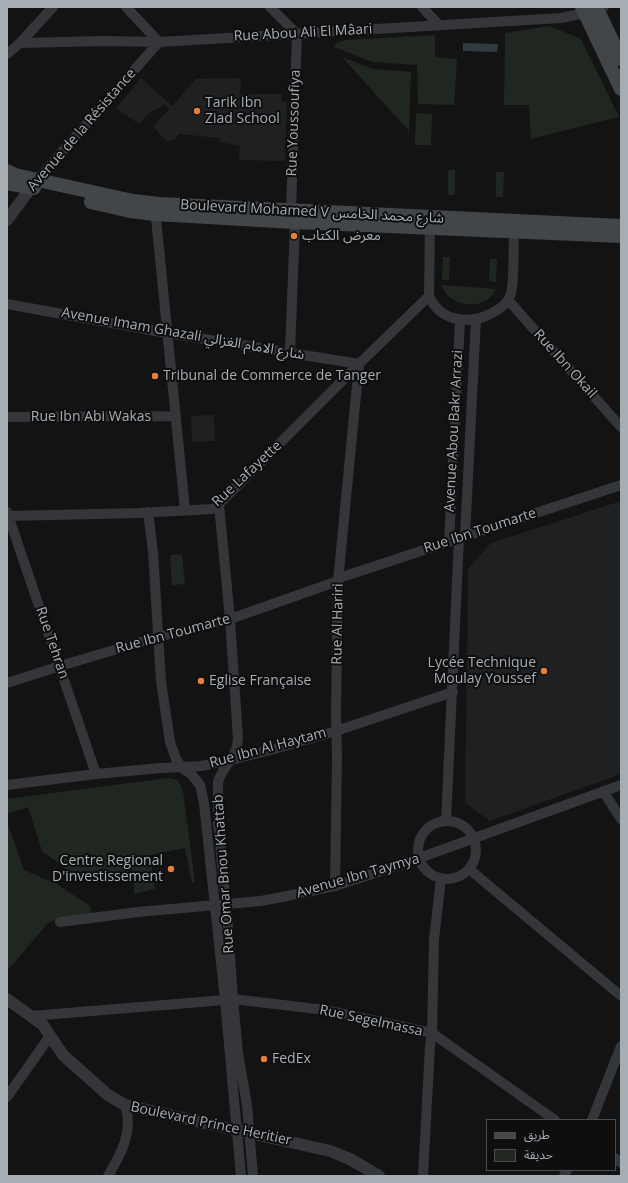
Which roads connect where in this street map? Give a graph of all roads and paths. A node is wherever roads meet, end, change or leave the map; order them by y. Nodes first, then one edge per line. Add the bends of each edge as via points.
1 (52, 7) edge
2 (126, 7) edge
3 (270, 7) edge
4 (422, 7) edge
5 (593, 9) edge
6 (438, 25) junction
7 (297, 34) junction
8 (159, 42) junction
9 (20, 43) junction
10 (7, 54) edge
11 (621, 59) edge
12 (621, 89) edge
13 (7, 171) edge
14 (7, 183) edge
15 (34, 183) junction
16 (155, 209) junction
17 (293, 217) junction
18 (7, 220) edge
19 (430, 223) junction
20 (621, 226) edge
21 (514, 232) junction
22 (621, 236) edge
23 (429, 296) junction
24 (508, 300) junction
25 (7, 304) edge
26 (476, 319) junction
27 (460, 320) junction
28 (167, 333) junction
29 (290, 353) junction
30 (359, 364) junction
31 (176, 416) junction
32 (7, 417) edge
33 (621, 427) edge
34 (621, 485) edge
35 (219, 505) junction
36 (185, 510) junction
37 (148, 512) junction
38 (8, 515) edge
39 (462, 537) junction
40 (449, 542) junction
41 (339, 579) junction
42 (230, 619) junction
43 (158, 638) junction
44 (60, 666) junction
45 (7, 683) edge
46 (453, 692) junction
47 (336, 731) junction
48 (231, 760) junction
49 (182, 768) junction
50 (96, 774) junction
51 (7, 785) edge
52 (621, 785) edge
53 (602, 791) junction
54 (621, 819) edge
55 (446, 820) junction
56 (474, 839) junction
57 (419, 858) junction
58 (469, 869) junction
59 (441, 878) junction
60 (335, 886) junction
61 (226, 903) junction
62 (216, 904) junction
63 (60, 922) dead end
64 (621, 996) edge
65 (7, 999) edge
66 (229, 1000) junction
67 (31, 1016) junction
68 (432, 1033) junction
69 (50, 1036) junction
70 (621, 1046) edge
71 (7, 1097) edge
72 (125, 1105) junction
73 (554, 1119) edge
74 (592, 1119) edge
75 (243, 1131) junction
76 (108, 1176) edge
77 (241, 1176) edge
78 (253, 1176) edge
79 (379, 1176) edge
80 (423, 1176) edge

1 - 9 street
2 - 8 street
3 - 7 street
4 - 6 street
5 - 6 street, Rue Abou Ali El Mâari via 561,18
5 - 11 main road
5 - 12 main road
6 - 7 street, Rue Abou Ali El Mâari
7 - 8 street, Rue Abou Ali El Mâari
7 - 17 street, Rue Youssoufiya
8 - 9 street, Rue Abou Ali El Mâari
8 - 15 street, Avenue de la Résistance
9 - 10 street
13 - 15 main road, Boulevard Mohamed V شارع محمد الخامس
14 - 15 main road, Boulevard Mohamed V شارع محمد الخامس
15 - 16 main road, Boulevard Mohamed V شارع محمد الخامس via 130,211
15 - 18 street, Avenue de la Résistance
16 - 17 main road, Boulevard Mohamed V شارع محمد الخامس
16 - 28 street
17 - 19 main road, Boulevard Mohamed V شارع محمد الخامس
17 - 29 street, Rue Youssoufiya
19 - 20 main road, Boulevard Mohamed V شارع محمد الخامس
19 - 21 main road, Boulevard Mohamed V شارع محمد الخامس
19 - 23 street
21 - 22 main road, Boulevard Mohamed V شارع محمد الخامس
21 - 24 street via 512,291
23 - 27 street via 439,310
23 - 30 street, Rue Lafayette
24 - 26 street via 498,310
24 - 33 street, Rue Ibn Okail
25 - 28 street, Avenue Imam Ghazali شارع الامام الغزالي
26 - 27 street
26 - 39 street, Avenue Abou Bakr Arrazi
27 - 40 street, Avenue Abou Bakr Arrazi
28 - 29 street, Avenue Imam Ghazali شارع الامام الغزالي
28 - 31 street
29 - 30 street, Avenue Imam Ghazali شارع الامام الغزالي
30 - 35 street, Rue Lafayette
30 - 41 street, Rue Al Hariri
31 - 32 street, Rue Ibn Abi Wakas
31 - 36 street
34 - 39 street, Rue Ibn Toumarte
35 - 36 street, Rue Lafayette via 212,509
35 - 42 street, Rue Omar Bnou Khattab
36 - 37 street, Rue Lafayette
37 - 38 street, Rue Lafayette
37 - 43 street, Rue Omar Bnou Khattab via 151,524
38 - 44 street, Rue Tehran
39 - 40 street, Rue Ibn Toumarte
39 - 46 street, Avenue Abou Bakr Arrazi
40 - 41 street, Rue Ibn Toumarte
41 - 42 street, Rue Ibn Toumarte
41 - 47 street, Rue Al Hariri
42 - 43 street, Rue Ibn Toumarte
42 - 48 street, Rue Omar Bnou Khattab via 238,739
43 - 44 street, Rue Ibn Toumarte
43 - 49 street, Rue Omar Bnou Khattab via 161,682 170,742
44 - 45 street, Rue Ibn Toumarte
44 - 50 street, Rue Tehran
46 - 47 street, Rue Ibn Al Haytam
46 - 55 street, Avenue Abou Bakr Arrazi
47 - 48 street, Rue Ibn Al Haytam
47 - 60 street, Rue Al Hariri
48 - 49 street, Rue Ibn Al Haytam
48 - 61 street, Rue Omar Bnou Khattab via 220,776 217,790
49 - 50 street, Rue Ibn Al Haytam
49 - 62 street, Rue Omar Bnou Khattab via 196,779 202,792
50 - 51 street, Rue Ibn Al Haytam
52 - 53 street, Avenue Ibn Taymya
53 - 54 street
53 - 56 street, Avenue Ibn Taymya
55 - 56 street via 464,826
55 - 57 street via 430,826 423,832 417,849
56 - 57 street, Avenue Ibn Taymya
56 - 58 street via 476,849
57 - 59 street via 427,872
57 - 60 street, Avenue Ibn Taymya
58 - 59 street via 461,875
58 - 64 street
59 - 68 street via 434,940
60 - 61 street, Avenue Ibn Taymya via 262,901
61 - 62 street, Avenue Ibn Taymya
61 - 66 street, Rue Omar Bnou Khattab
62 - 63 street, Avenue Ibn Taymya
62 - 66 street, Rue Omar Bnou Khattab
65 - 67 street, Boulevard Prince Heritier
66 - 67 street, Rue Segelmassa
66 - 68 street, Rue Segelmassa via 325,1010
66 - 75 street, Rue Omar Bnou Khattab
67 - 69 street, Boulevard Prince Heritier via 43,1025
68 - 73 street, Rue Segelmassa
68 - 80 street
69 - 71 street
69 - 72 street, Boulevard Prince Heritier via 63,1055 108,1095
70 - 74 street
72 - 75 street, Boulevard Prince Heritier
72 - 76 street via 128,1119 124,1147
75 - 77 street, Rue Omar Bnou Khattab
75 - 78 street, Rue Omar Bnou Khattab
75 - 79 street, Boulevard Prince Heritier via 330,1151

